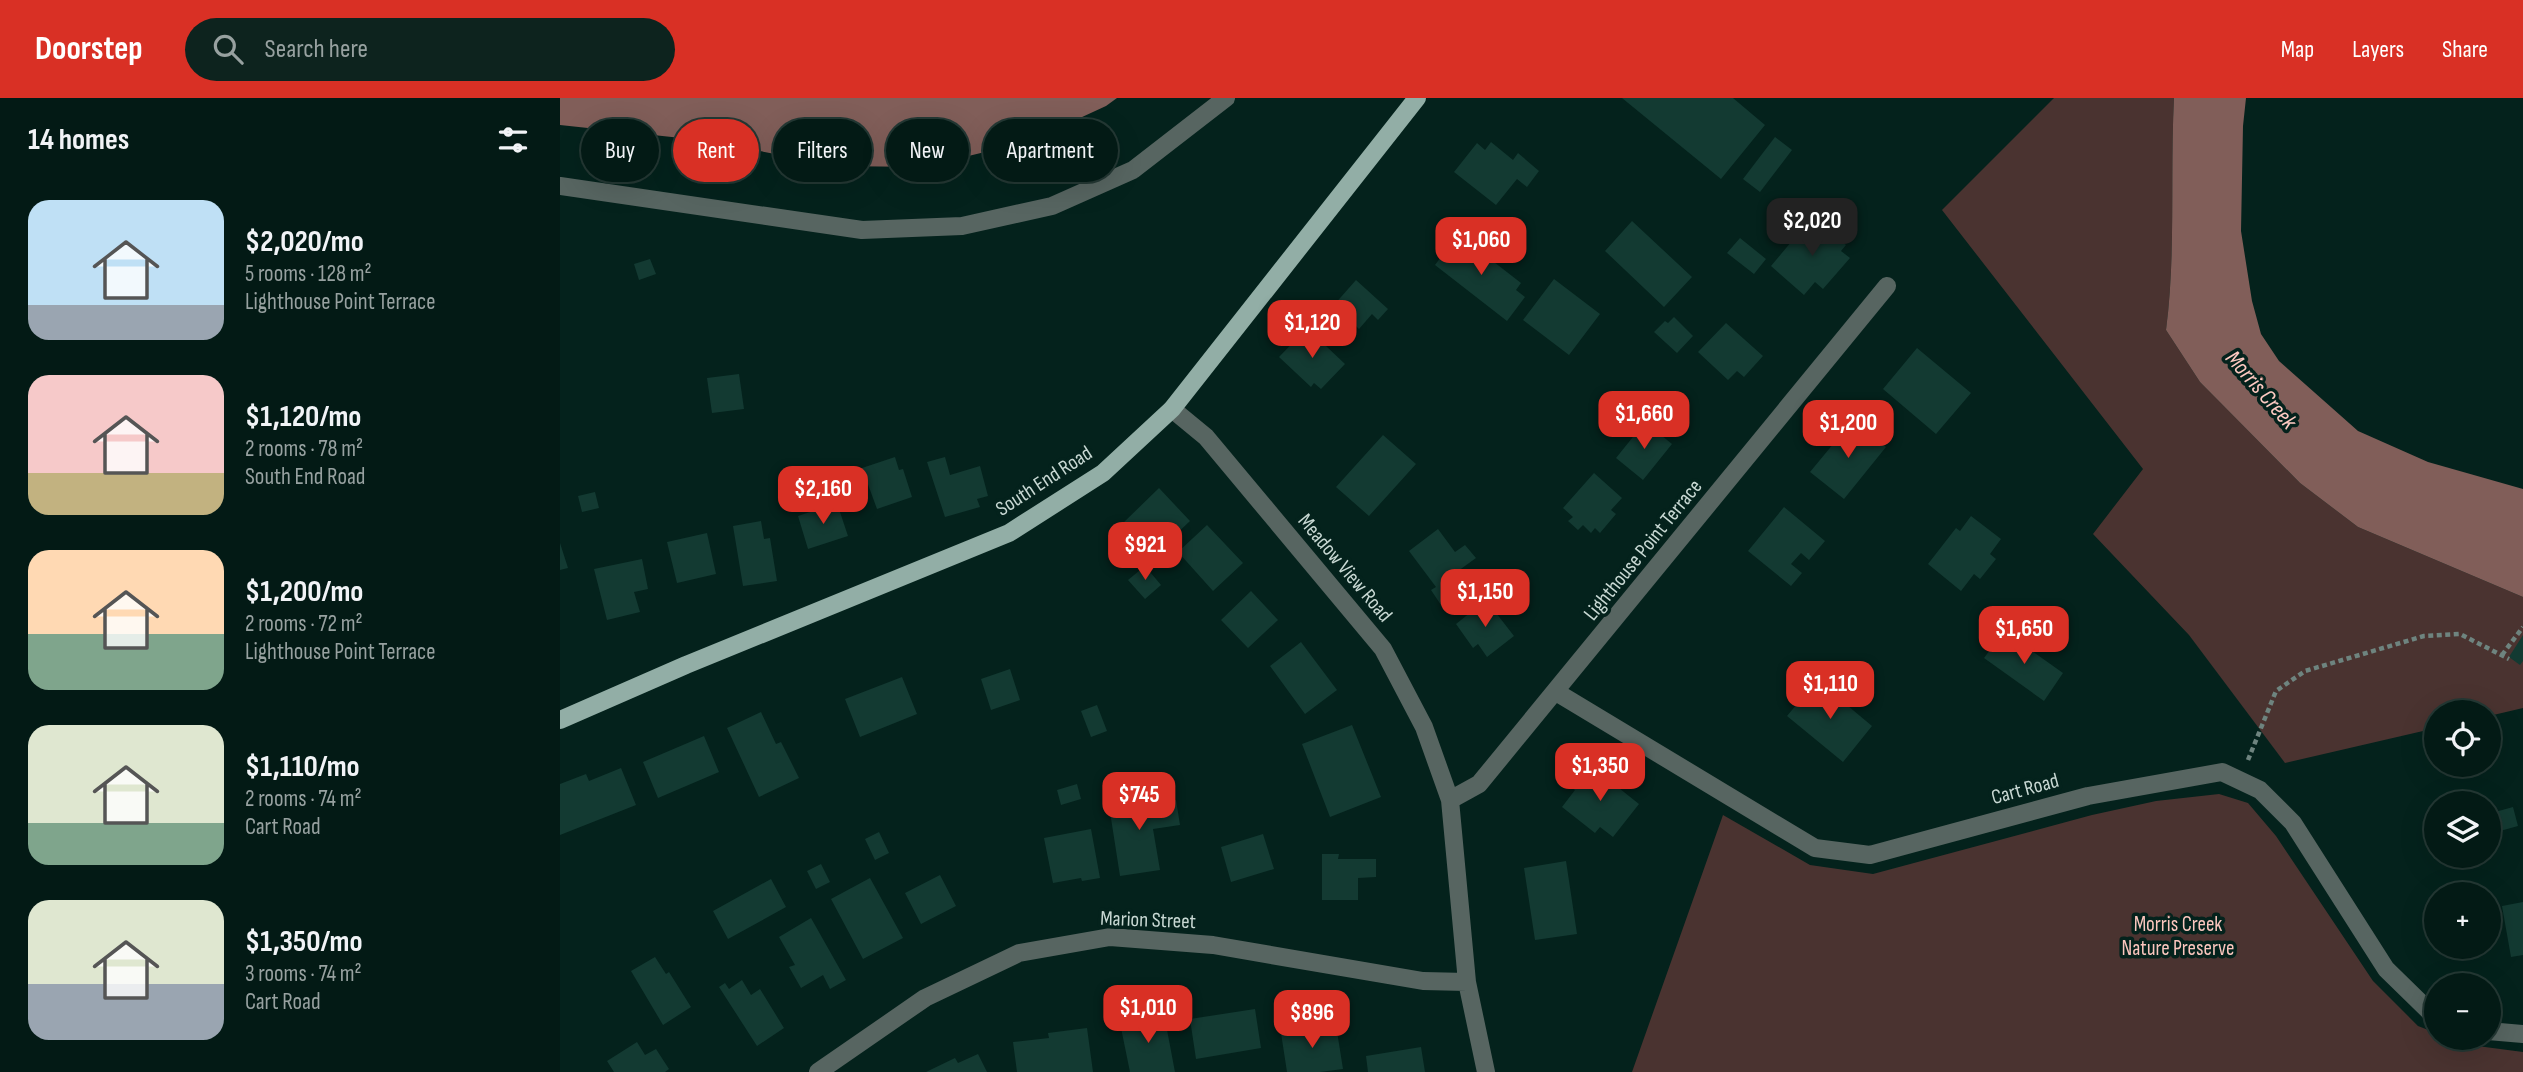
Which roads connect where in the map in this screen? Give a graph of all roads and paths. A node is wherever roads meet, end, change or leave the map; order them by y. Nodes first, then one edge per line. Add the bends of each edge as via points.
1 (1226, 98) edge
2 (1418, 98) edge
3 (560, 186) edge
4 (1887, 286) dead end
5 (1172, 409) junction
6 (2523, 628) edge
7 (2502, 655) junction
8 (2509, 659) dead end
9 (1556, 692) junction
10 (560, 720) edge
11 (2238, 779) junction
12 (1450, 800) junction
13 (1467, 982) junction
14 (2424, 1006) edge
15 (2501, 1032) edge
16 (2523, 1034) edge
17 (818, 1072) edge
18 (1486, 1072) edge

1 - 3 street via 1133,170 1052,206 962,226 862,230
2 - 5 main road, South End Road
4 - 9 street, Lighthouse Point Terrace
5 - 10 main road, South End Road via 1103,473 1009,533
5 - 12 street, Meadow View Road via 1206,437 1383,649 1424,727
6 - 7 path
7 - 8 path
7 - 11 path via 2460,634 2424,636 2305,671 2276,691
9 - 11 street, Cart Road via 1815,848 1870,855 2088,796 2222,772
9 - 12 street, Lighthouse Point Terrace via 1479,783
11 - 14 street, Cart Road via 2259,790 2293,823 2386,969
12 - 13 street, Meadow View Road
13 - 17 street, Marion Street via 1423,981 1213,945 1110,937 1019,953 925,998
13 - 18 street, Meadow View Road
15 - 16 street

